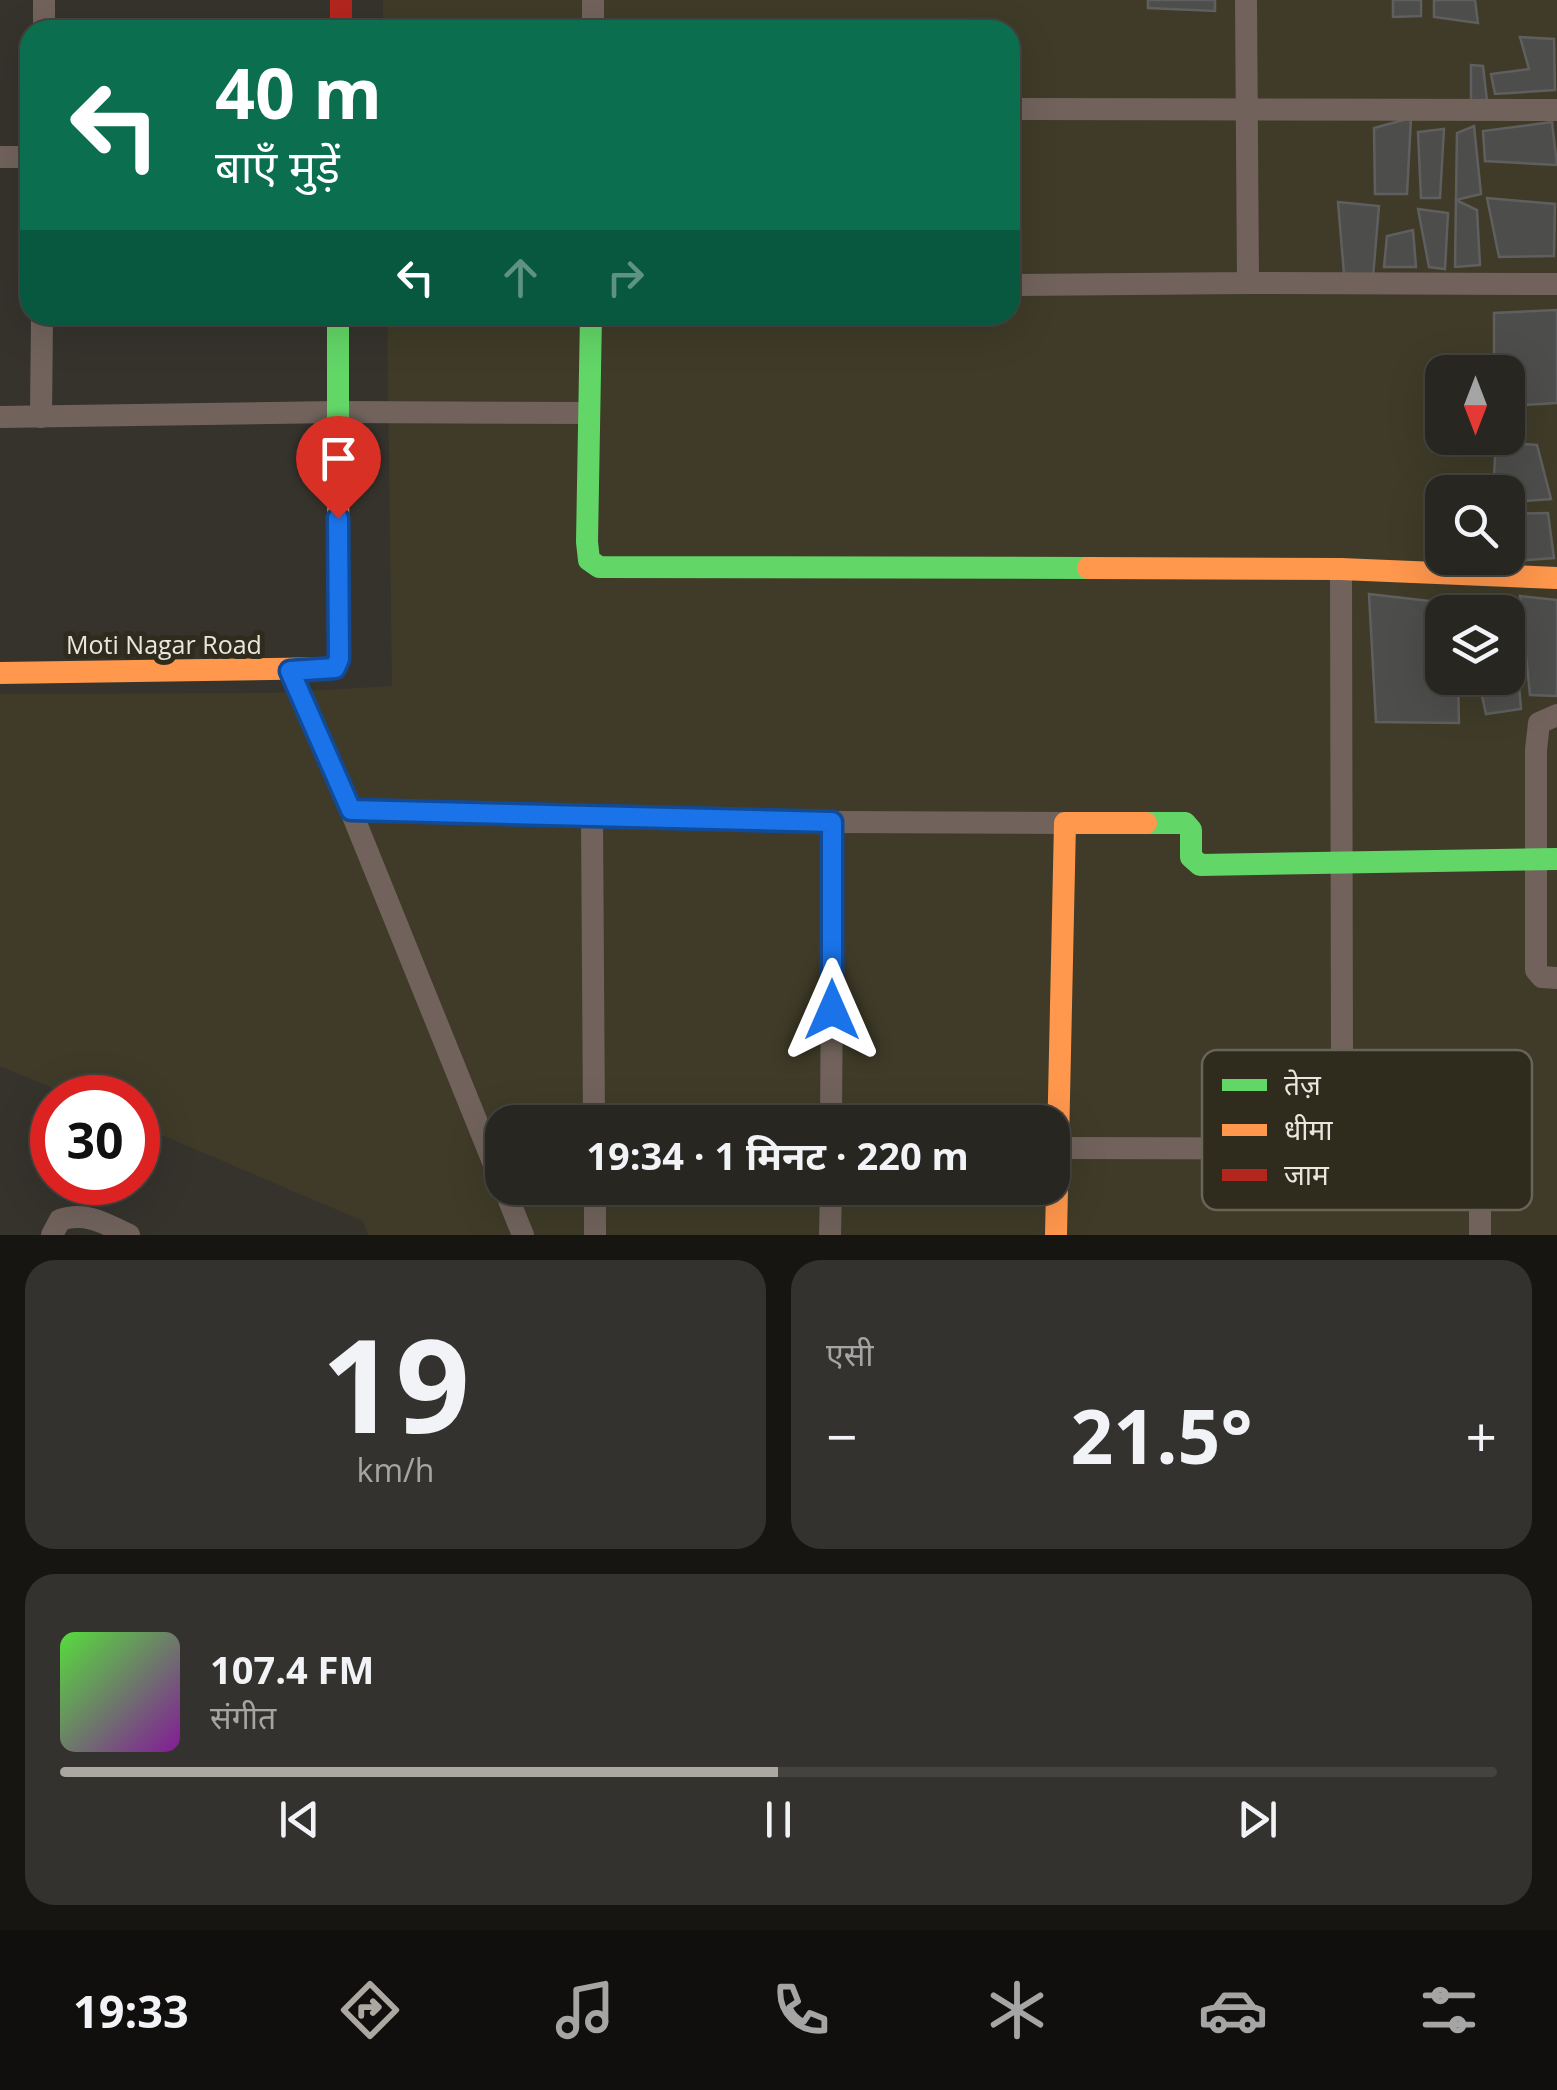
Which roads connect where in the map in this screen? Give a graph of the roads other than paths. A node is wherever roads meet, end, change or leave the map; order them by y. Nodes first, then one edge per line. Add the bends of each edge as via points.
1 (1246, 0) edge
2 (1246, 109) junction
3 (1020, 110) edge
4 (1557, 110) edge
5 (1248, 284) junction
6 (1557, 284) edge
7 (1020, 285) edge
8 (42, 325) edge
9 (338, 325) edge
10 (590, 325) edge
11 (336, 412) junction
12 (588, 413) junction
13 (0, 417) edge
14 (41, 417) junction
15 (1341, 570) junction
16 (1557, 578) edge
17 (290, 671) junction
18 (0, 674) edge
19 (1557, 716) edge
20 (351, 810) junction
21 (592, 816) junction
22 (832, 822) junction
23 (1066, 823) junction
24 (1546, 859) edge
25 (1343, 861) junction
26 (1557, 978) edge
27 (1342, 1050) edge
28 (594, 1105) edge
29 (831, 1105) edge
30 (1059, 1105) edge
31 (485, 1141) edge
32 (1070, 1148) edge
33 (1202, 1148) edge
34 (511, 1205) edge
35 (594, 1205) edge
36 (831, 1205) edge
37 (1057, 1205) edge
38 (52, 1235) edge
39 (130, 1235) edge
40 (523, 1235) edge
41 (595, 1235) edge
42 (830, 1235) edge
43 (1056, 1235) edge

1 - 2 street
2 - 3 street
2 - 4 street
2 - 5 street
5 - 6 street
5 - 7 street
8 - 14 street
9 - 11 street, Moti Nagar Road
10 - 12 street
11 - 12 street
11 - 14 street
11 - 17 street, Moti Nagar Road via 339,659 335,668
12 - 15 street via 587,542 589,560 599,567
13 - 14 street
15 - 16 street
15 - 25 street
17 - 18 street, Moti Nagar Road
17 - 20 street
19 - 24 street via 1538,728
20 - 21 street
20 - 31 street
21 - 22 street
21 - 28 street
22 - 23 street
22 - 29 street
23 - 25 street via 1185,822 1191,856 1200,864
23 - 30 street
24 - 25 street
24 - 26 street via 1536,970
25 - 27 street
32 - 33 street
34 - 40 street
35 - 41 street
36 - 42 street
37 - 43 street
38 - 39 street via 71,1216 94,1218

